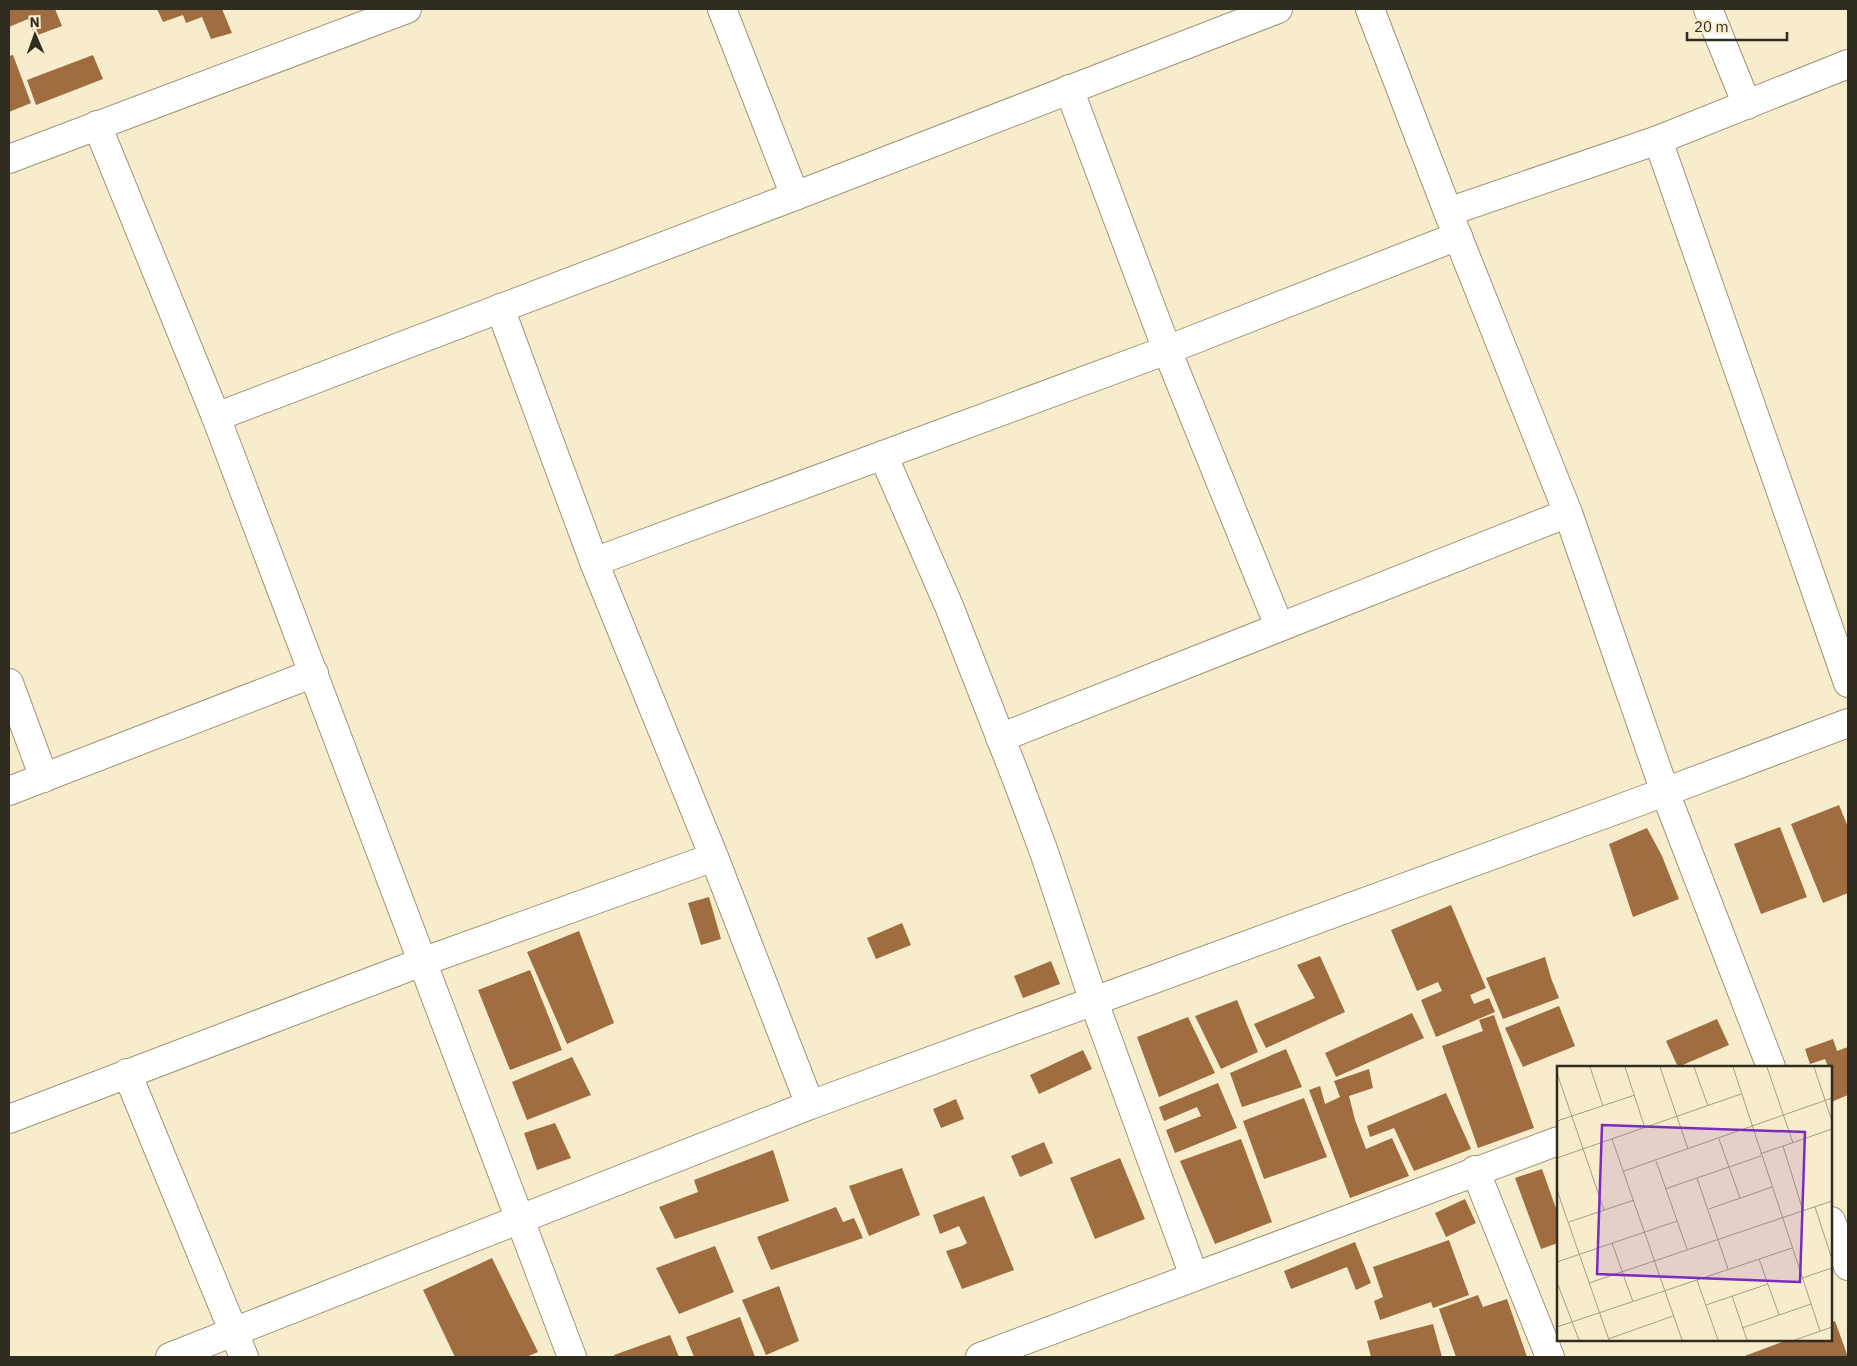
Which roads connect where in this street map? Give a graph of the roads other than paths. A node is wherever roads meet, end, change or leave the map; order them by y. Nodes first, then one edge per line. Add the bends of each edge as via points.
1 (722, 9) edge
2 (1278, 9) edge
3 (1370, 9) edge
4 (1708, 9) edge
5 (397, 10) edge
6 (1848, 64) edge
7 (1070, 88) junction
8 (1746, 105) junction
9 (97, 125) junction
10 (1658, 140) junction
11 (9, 158) edge
12 (796, 196) junction
13 (1453, 224) junction
14 (500, 308) junction
15 (1167, 350) junction
16 (216, 417) junction
17 (883, 455) junction
18 (1568, 513) junction
19 (594, 562) junction
20 (1280, 626) junction
21 (314, 673) junction
22 (9, 683) edge
23 (1848, 684) edge
24 (1848, 723) edge
25 (1000, 738) junction
26 (44, 778) junction
27 (9, 791) edge
28 (1665, 792) junction
29 (714, 857) junction
30 (422, 962) junction
31 (1094, 1002) junction
32 (1768, 1066) edge
33 (127, 1073) junction
34 (810, 1105) junction
35 (9, 1118) edge
36 (1557, 1141) edge
37 (1475, 1170) junction
38 (519, 1221) junction
39 (1832, 1224) edge
40 (1848, 1266) edge
41 (1194, 1276) junction
42 (239, 1345) edge
43 (170, 1357) edge
44 (572, 1357) edge
45 (980, 1357) edge
46 (1550, 1357) edge

1 - 12 street
2 - 7 street
3 - 13 street
4 - 8 street
5 - 9 street
6 - 8 street
7 - 12 street
7 - 15 street
8 - 10 street
9 - 11 street
9 - 16 street
10 - 13 street
10 - 23 street
12 - 14 street
13 - 15 street
13 - 18 street
14 - 16 street
14 - 19 street
15 - 17 street
15 - 20 street
16 - 21 street
17 - 19 street
17 - 25 street via 949,606
18 - 20 street
18 - 28 street
19 - 29 street
20 - 25 street
21 - 26 street
21 - 30 street
22 - 26 street
24 - 28 street
25 - 31 street via 1044,852
26 - 27 street
28 - 31 street
28 - 32 street
29 - 30 street
29 - 34 street
30 - 33 street
30 - 38 street
31 - 34 street
31 - 41 street
33 - 35 street
33 - 42 street
34 - 38 street
36 - 37 street
37 - 41 street
37 - 46 street
38 - 42 street
38 - 44 street
39 - 40 street
41 - 45 street
42 - 43 street

